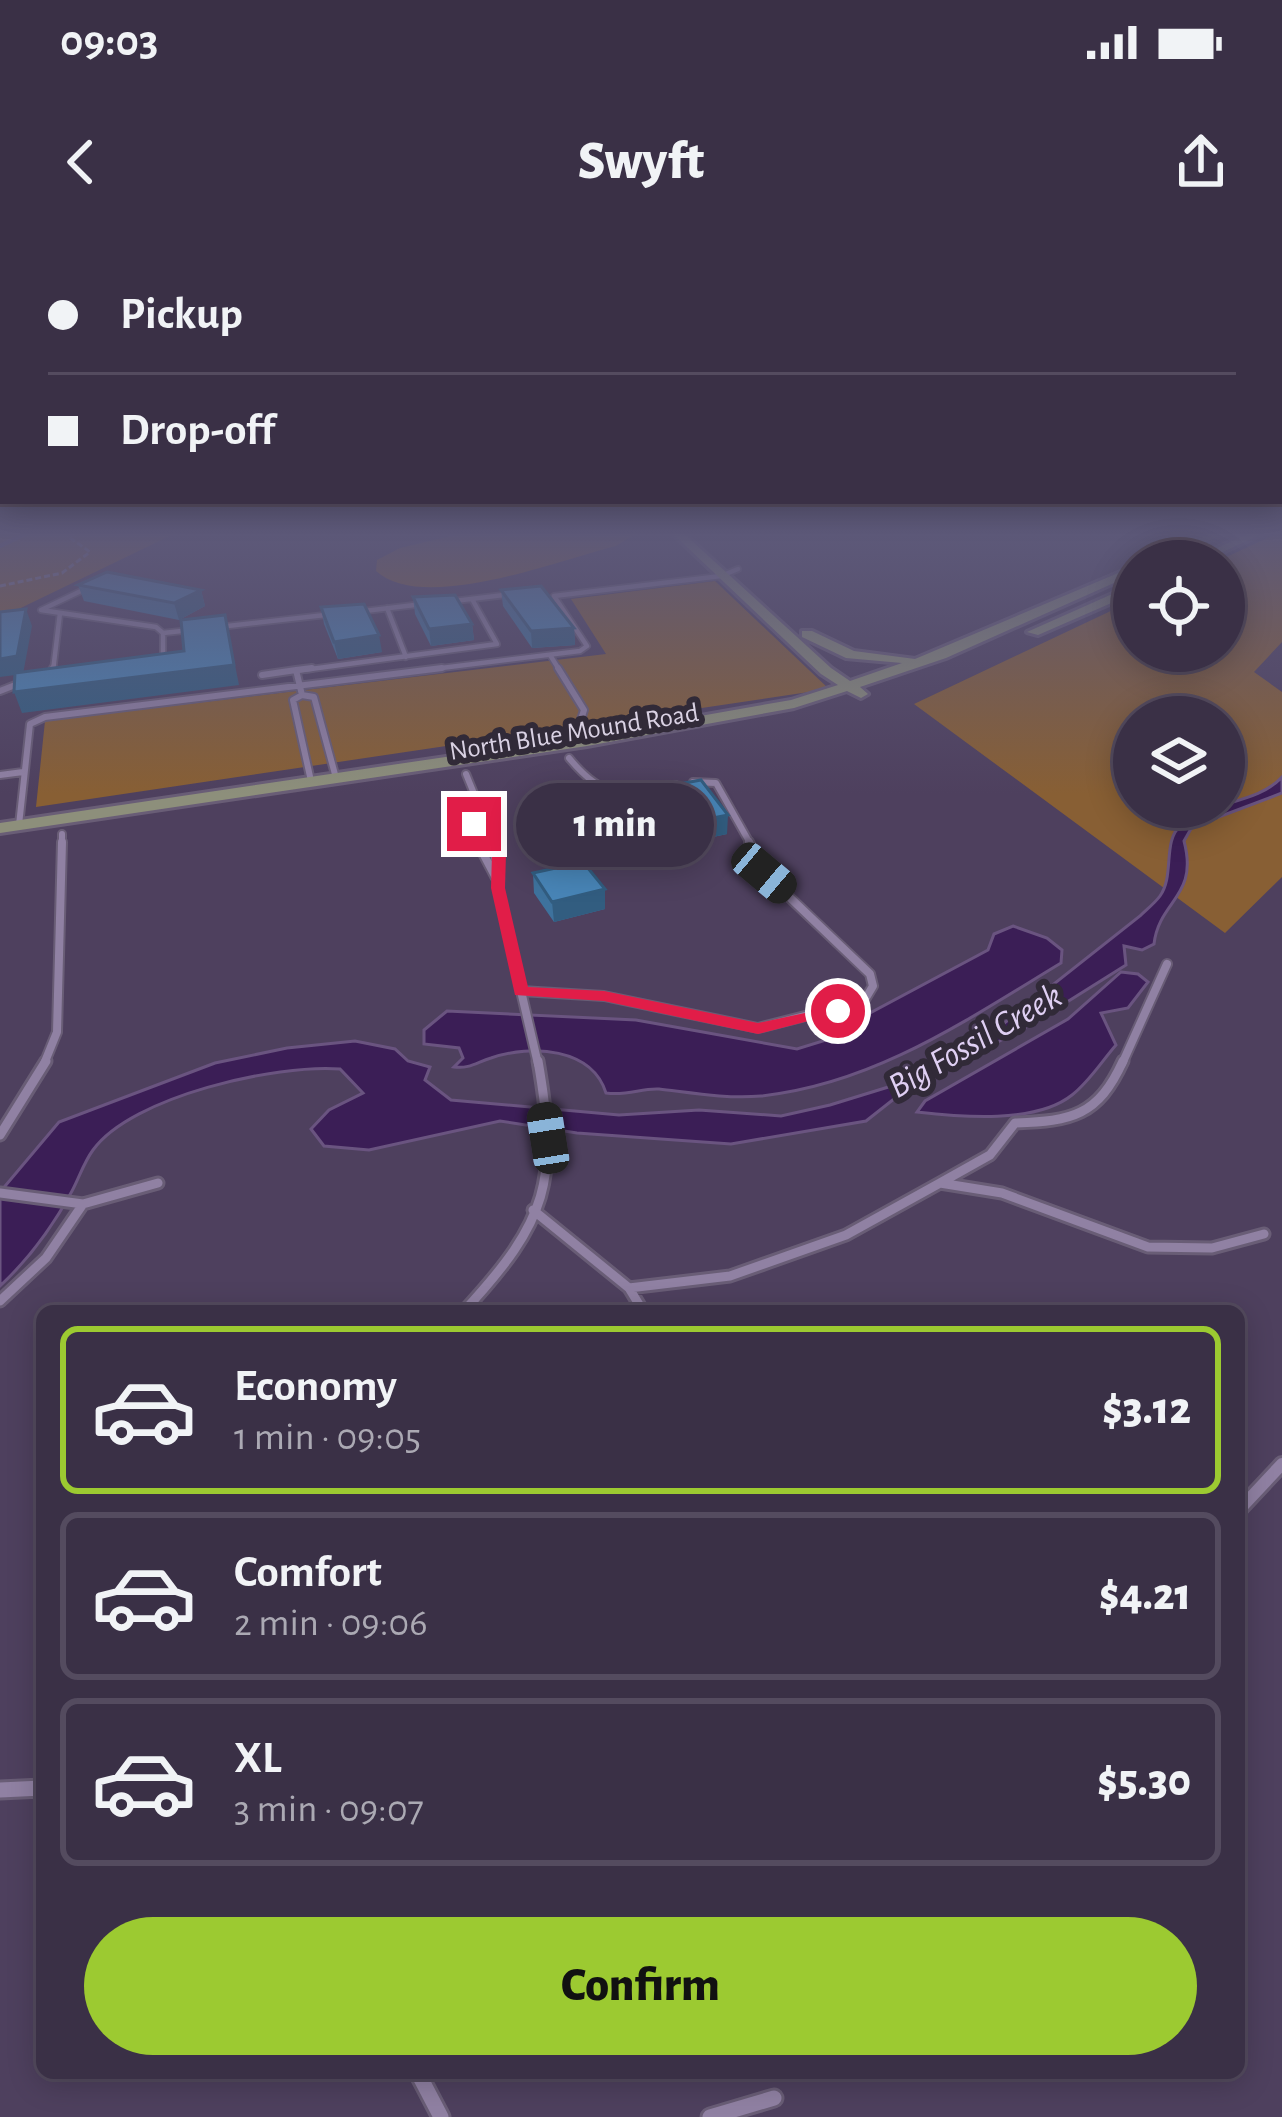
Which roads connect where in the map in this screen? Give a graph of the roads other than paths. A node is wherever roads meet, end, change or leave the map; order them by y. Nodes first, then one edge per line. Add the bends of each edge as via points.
1 (59, 619) edge
2 (98, 619) edge
3 (212, 619) edge
4 (292, 619) edge
5 (391, 619) edge
6 (483, 619) edge
7 (569, 619) edge
8 (771, 619) edge
9 (791, 619) edge
10 (1024, 619) edge
11 (1061, 619) edge
12 (209, 621) edge
13 (216, 627) edge
14 (195, 629) edge
15 (163, 633) junction
16 (807, 634) junction
17 (550, 655) junction
18 (941, 655) junction
19 (406, 657) junction
20 (152, 666) edge
21 (296, 670) junction
22 (262, 674) dead end
23 (72, 676) edge
24 (52, 678) junction
25 (851, 688) junction
26 (301, 690) junction
27 (869, 690) junction
28 (0, 691) edge
29 (587, 741) junction
30 (569, 758) junction
31 (23, 772) junction
32 (466, 774) junction
33 (0, 775) edge
34 (336, 778) junction
35 (311, 782) junction
36 (153, 820) junction
37 (481, 820) junction
38 (19, 825) junction
39 (0, 828) edge
40 (62, 834) junction
41 (0, 844) edge
42 (496, 878) junction
43 (1167, 964) dead end
44 (521, 991) junction
45 (0, 1135) edge
46 (158, 1183) dead end
47 (940, 1183) junction
48 (0, 1193) edge
49 (83, 1204) junction
50 (533, 1210) junction
51 (1264, 1234) dead end
52 (629, 1288) junction
53 (0, 1301) edge
54 (470, 1305) edge
55 (639, 1305) edge
56 (1282, 1464) edge
57 (1245, 1504) edge
58 (36, 1788) edge
59 (0, 1790) edge
60 (421, 2079) edge
61 (774, 2098) dead end
62 (441, 2117) edge
63 (710, 2117) edge

1 - 24 lane
2 - 15 lane
3 - 12 lane
4 - 13 lane
5 - 19 lane
6 - 19 lane via 497,644
7 - 17 lane via 587,646
8 - 25 main road
9 - 16 main road
10 - 18 main road, North Blue Mound Road
11 - 27 main road, North Blue Mound Road via 887,691
14 - 15 lane
15 - 20 lane via 163,661
16 - 18 main road, North Blue Mound Road via 866,658
16 - 27 main road
17 - 26 lane
17 - 29 lane via 584,710 578,729
18 - 27 main road, North Blue Mound Road
19 - 21 lane
21 - 22 lane
21 - 26 lane
23 - 24 lane
24 - 28 lane
25 - 27 main road
25 - 29 main road, North Blue Mound Road
26 - 31 lane via 44,717 30,724
26 - 34 lane via 314,697
26 - 35 lane via 293,700
27 - 30 main road, North Blue Mound Road via 765,725
29 - 34 main road, North Blue Mound Road
30 - 32 main road, North Blue Mound Road
30 - 44 lane via 608,794 716,783 764,873 850,949 873,986 864,1001 838,1011 758,1028 604,996
31 - 33 lane
31 - 38 lane
32 - 36 main road, North Blue Mound Road
32 - 37 lane
34 - 35 main road, North Blue Mound Road
34 - 36 main road via 323,788
35 - 38 main road, North Blue Mound Road
36 - 40 main road, North Blue Mound Road
37 - 42 lane via 499,854
37 - 42 lane via 476,838
38 - 39 main road, North Blue Mound Road
40 - 41 main road, North Blue Mound Road
40 - 45 lane via 57,1031 41,1073
42 - 44 lane
43 - 47 lane via 1107,1096 1064,1121 1015,1123 990,1155
44 - 50 lane via 548,1138 549,1184
46 - 49 lane
47 - 51 lane via 1002,1193 1148,1246 1212,1248
47 - 52 lane via 846,1235 730,1276
48 - 49 lane
49 - 53 lane via 46,1258
50 - 52 lane
50 - 54 lane
52 - 55 lane
56 - 57 lane
58 - 59 lane
60 - 62 lane
61 - 63 lane

